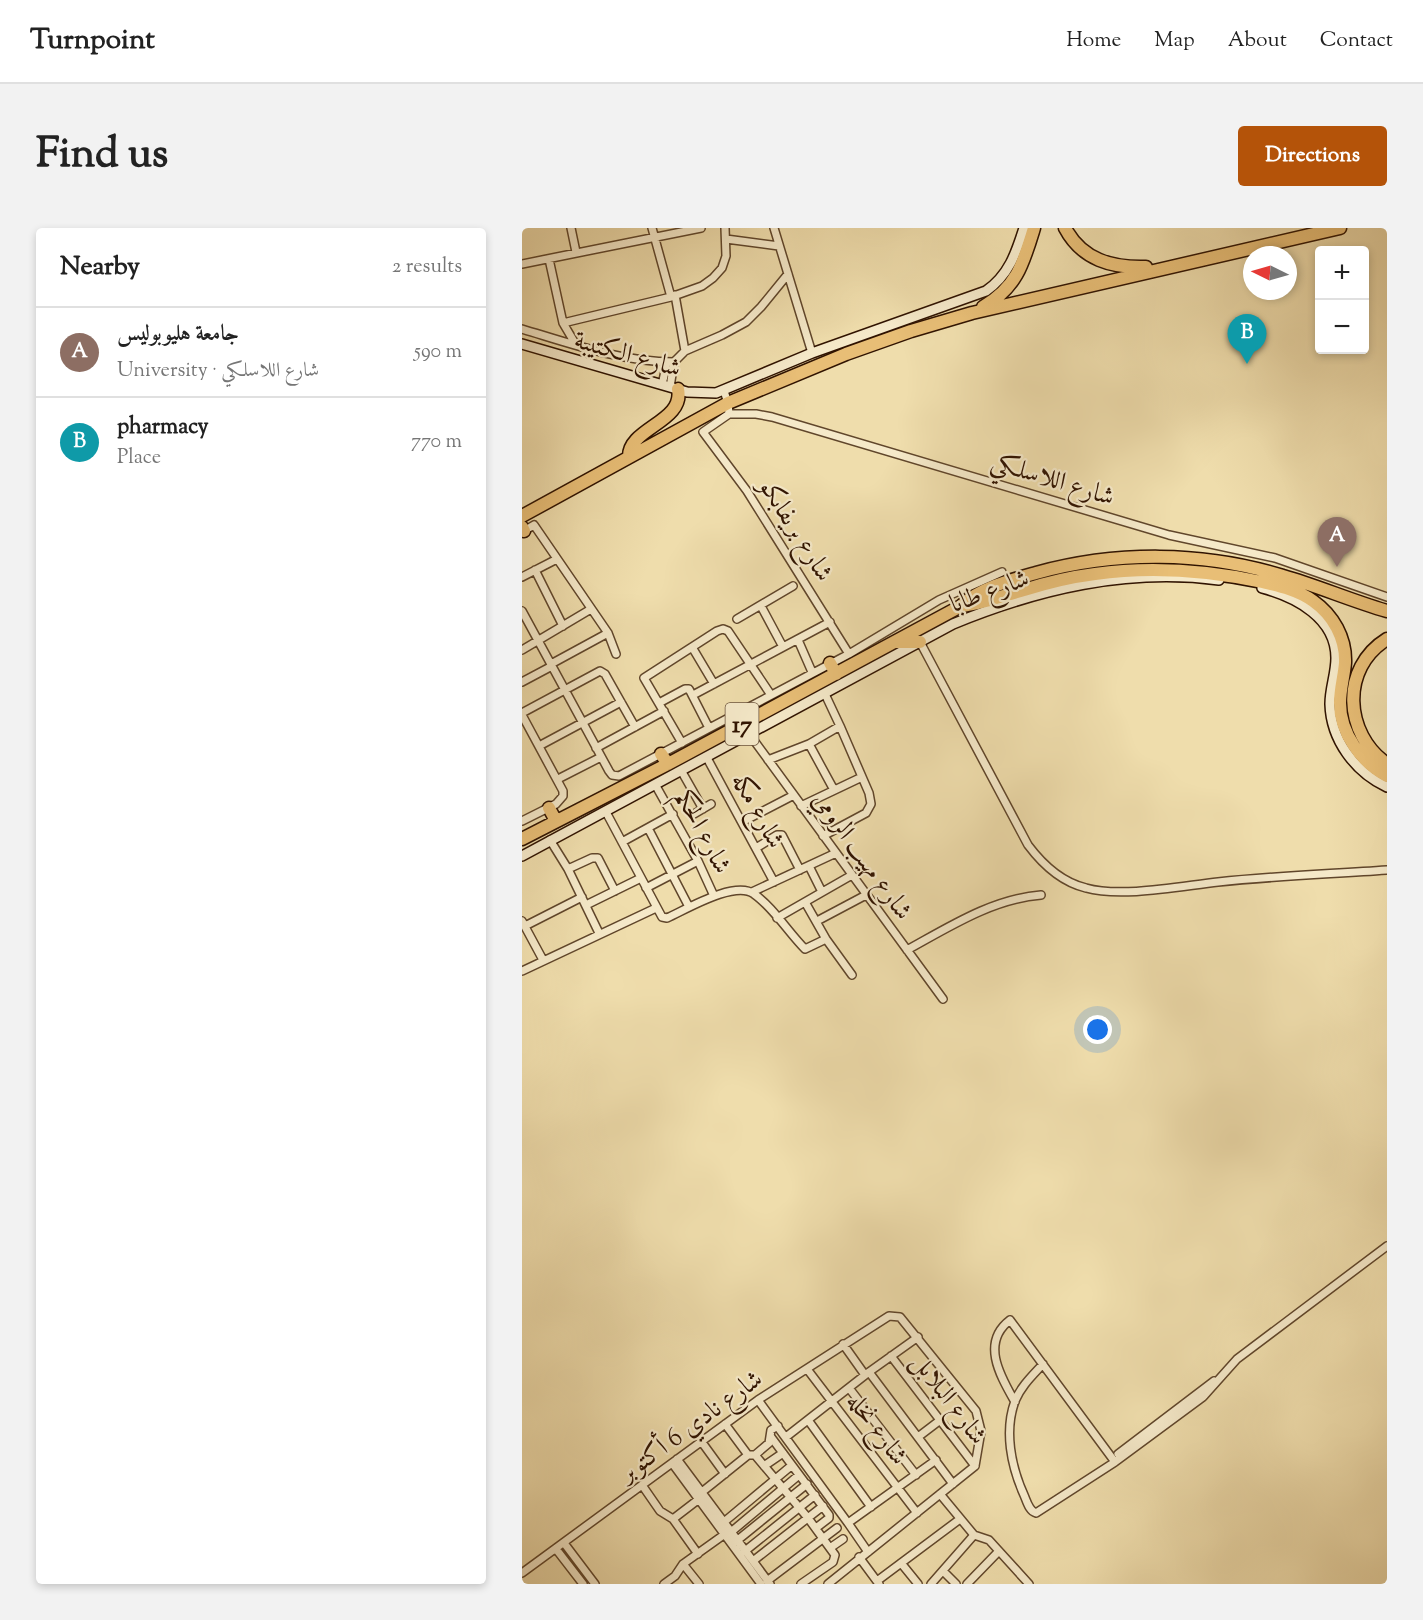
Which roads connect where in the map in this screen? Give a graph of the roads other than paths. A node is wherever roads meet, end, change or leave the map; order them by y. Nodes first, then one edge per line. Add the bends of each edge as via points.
1 (571, 228) edge
2 (652, 228) edge
3 (701, 228) edge
4 (725, 228) edge
5 (774, 228) edge
6 (1024, 228) edge
7 (1034, 228) edge
8 (1065, 228) edge
9 (1340, 228) edge
10 (654, 237) junction
11 (726, 239) junction
12 (779, 246) junction
13 (576, 252) junction
14 (549, 259) junction
15 (522, 264) edge
16 (1174, 265) junction
17 (788, 274) junction
18 (673, 296) junction
19 (972, 313) junction
20 (563, 323) junction
21 (522, 329) edge
22 (522, 344) edge
23 (576, 345) junction
24 (685, 351) junction
25 (812, 353) junction
26 (671, 362) junction
27 (670, 387) junction
28 (727, 403) junction
29 (628, 457) junction
30 (522, 516) edge
31 (526, 529) edge
32 (557, 559) junction
33 (535, 570) junction
34 (1002, 572) dead end
35 (1211, 576) junction
36 (522, 577) edge
37 (793, 586) dead end
38 (1387, 597) edge
39 (760, 606) junction
40 (961, 606) junction
41 (591, 609) junction
42 (522, 610) edge
43 (1387, 611) edge
44 (737, 619) dead end
45 (830, 622) junction
46 (563, 626) junction
47 (608, 633) junction
48 (538, 640) junction
49 (798, 640) junction
50 (1383, 641) edge
51 (896, 642) junction
52 (920, 642) junction
53 (692, 647) junction
54 (783, 647) junction
55 (522, 650) edge
56 (616, 654) dead end
57 (849, 654) junction
58 (751, 664) junction
59 (551, 665) junction
60 (833, 668) junction
61 (812, 672) junction
62 (522, 682) edge
63 (714, 684) junction
64 (564, 689) junction
65 (825, 694) junction
66 (693, 695) junction
67 (771, 695) junction
68 (621, 702) junction
69 (659, 703) junction
70 (664, 711) junction
71 (522, 714) edge
72 (582, 723) junction
73 (840, 726) junction
74 (635, 727) junction
75 (709, 728) junction
76 (750, 735) junction
77 (682, 743) junction
78 (809, 744) junction
79 (539, 746) junction
80 (596, 748) junction
81 (601, 758) junction
82 (707, 758) junction
83 (665, 759) junction
84 (768, 760) junction
85 (1387, 764) edge
86 (681, 772) junction
87 (1387, 776) edge
88 (862, 777) junction
89 (558, 779) junction
90 (656, 786) junction
91 (1387, 787) edge
92 (834, 790) junction
93 (794, 795) junction
94 (711, 804) dead end
95 (801, 806) junction
96 (549, 808) junction
97 (703, 809) junction
98 (606, 812) junction
99 (673, 814) junction
100 (694, 814) dead end
101 (522, 821) edge
102 (556, 821) junction
103 (742, 822) junction
104 (648, 828) junction
105 (823, 836) junction
106 (522, 839) edge
107 (550, 840) junction
108 (622, 842) junction
109 (756, 848) junction
110 (836, 853) junction
111 (522, 856) edge
112 (698, 861) junction
113 (809, 867) junction
114 (568, 869) junction
115 (800, 870) junction
116 (1387, 870) edge
117 (673, 874) junction
118 (852, 875) junction
119 (641, 878) junction
120 (774, 882) junction
121 (646, 888) junction
122 (615, 891) junction
123 (752, 892) junction
124 (822, 892) junction
125 (866, 895) junction
126 (1041, 895) dead end
127 (714, 896) junction
128 (582, 897) junction
129 (806, 902) junction
130 (586, 905) junction
131 (689, 908) junction
132 (657, 911) junction
133 (777, 918) junction
134 (817, 921) junction
135 (524, 923) edge
136 (599, 933) junction
137 (826, 939) junction
138 (907, 950) junction
139 (543, 960) junction
140 (522, 971) edge
141 (852, 975) dead end
142 (943, 999) dead end
143 (1387, 1246) edge
144 (918, 1337) junction
145 (843, 1344) junction
146 (891, 1356) junction
147 (1043, 1364) junction
148 (807, 1369) junction
149 (867, 1374) junction
150 (849, 1388) junction
151 (759, 1400) junction
152 (832, 1402) junction
153 (1015, 1402) junction
154 (808, 1420) junction
155 (939, 1421) junction
156 (725, 1424) junction
157 (777, 1426) junction
158 (771, 1437) junction
159 (786, 1437) junction
160 (918, 1437) junction
161 (701, 1441) junction
162 (783, 1453) junction
163 (751, 1455) junction
164 (936, 1460) junction
165 (675, 1461) junction
166 (1112, 1462) junction
167 (764, 1466) junction
168 (791, 1466) junction
169 (975, 1466) junction
170 (725, 1474) junction
171 (799, 1475) junction
172 (916, 1475) junction
173 (775, 1480) junction
174 (807, 1484) junction
175 (953, 1484) junction
176 (642, 1485) junction
177 (898, 1488) junction
178 (783, 1489) junction
179 (940, 1494) junction
180 (815, 1495) junction
181 (701, 1496) junction
182 (791, 1498) junction
183 (823, 1506) junction
184 (799, 1507) junction
185 (871, 1507) junction
186 (916, 1513) junction
187 (808, 1518) junction
188 (673, 1519) junction
189 (960, 1519) junction
190 (724, 1522) junction
191 (848, 1523) junction
192 (816, 1528) junction
193 (837, 1528) dead end
194 (728, 1533) junction
195 (974, 1535) junction
196 (823, 1539) junction
197 (843, 1539) dead end
198 (735, 1542) junction
199 (564, 1543) junction
200 (830, 1548) junction
201 (556, 1549) junction
202 (746, 1551) junction
203 (999, 1551) junction
204 (868, 1552) junction
205 (698, 1554) junction
206 (860, 1557) junction
207 (753, 1561) junction
208 (901, 1563) junction
209 (683, 1564) junction
210 (943, 1571) junction
211 (522, 1573) edge
212 (837, 1577) junction
213 (766, 1583) edge
214 (878, 1583) edge
215 (1026, 1583) edge
216 (583, 1584) edge
217 (595, 1584) edge
218 (664, 1584) edge
219 (699, 1584) edge
220 (801, 1584) edge
221 (828, 1584) edge
222 (842, 1584) edge
223 (918, 1584) edge
224 (931, 1584) edge
225 (956, 1584) edge
226 (967, 1584) edge

1 - 13 street
2 - 10 street
3 - 10 street
4 - 11 street
5 - 12 street
6 - 25 street via 1005,274 986,291
7 - 19 highway via 1013,282
8 - 16 highway via 1080,249 1102,262 1124,267
9 - 16 highway
10 - 13 street
10 - 18 street
11 - 12 street
11 - 18 street via 722,268 713,278
12 - 17 street
13 - 14 street
14 - 15 street
14 - 20 street
16 - 19 highway
17 - 24 street via 746,322
17 - 25 street
18 - 20 street
18 - 24 street
19 - 28 highway via 846,354
20 - 23 street
21 - 23 street
22 - 27 street, شارع الكتيبة
23 - 26 street via 622,357
24 - 26 street
25 - 28 street
26 - 27 street
27 - 28 street, شارع الكتيبة via 708,394
27 - 29 highway via 678,400 674,409 635,441
28 - 29 highway
28 - 38 street, شارع اللاسلكي via 1169,535 1275,558
28 - 45 street, شارع بريفابكو via 703,432 747,491
29 - 30 highway
31 - 32 street
32 - 33 street
32 - 41 street
33 - 36 street
33 - 46 street
34 - 57 street via 939,600
35 - 40 highway via 1155,570 1092,574
35 - 52 street, شارع طابا via 1123,578 1065,587 991,608
35 - 87 highway via 1300,593 1330,617 1345,652 1340,705 1346,733 1362,757
35 - 91 street, شارع طابا via 1273,591 1308,608 1325,624 1336,658 1330,702 1335,732 1361,770
37 - 39 street
39 - 44 street
39 - 54 street
40 - 43 highway via 979,594 1060,567 1119,558 1175,558 1209,560 1281,575
40 - 51 highway, 17
41 - 46 street
41 - 47 street
42 - 48 street
45 - 49 street
45 - 57 street, شارع بريفابكو
46 - 48 street
47 - 56 street
47 - 59 street
48 - 55 street
48 - 59 street
49 - 54 street
49 - 61 street
50 - 85 highway via 1358,670 1352,705 1361,736
51 - 52 highway
51 - 60 highway, 17
52 - 65 street, شارع طابا
52 - 116 street via 1028,845 1044,865 1070,883 1110,892
53 - 58 street via 725,630
53 - 63 street
53 - 69 street via 644,678
54 - 58 street
57 - 60 street
58 - 63 street
58 - 67 street
59 - 62 street
59 - 64 street
60 - 61 street
60 - 83 highway, 17
61 - 67 street
63 - 66 street
64 - 68 street via 602,671
64 - 71 street
64 - 72 street
65 - 73 street
65 - 76 street, شارع طابا
66 - 69 street via 685,689
66 - 75 street
67 - 75 street
68 - 72 street
68 - 74 street
69 - 70 street
70 - 74 street
70 - 77 street
71 - 79 street
72 - 79 street
72 - 80 street
73 - 78 street
73 - 88 street
74 - 80 street
75 - 77 street
76 - 82 street, شارع طابا
76 - 84 street, شارع مهيب الرومي
77 - 83 street
78 - 84 street
78 - 92 street
79 - 89 street
80 - 81 street
81 - 83 street via 612,775 619,776
81 - 89 street
82 - 86 street, شارع طابا
82 - 103 street, شارع مكه
83 - 102 highway, 17
84 - 93 street, شارع مهيب الرومي
86 - 90 street, شارع طابا
86 - 97 street
88 - 92 street
88 - 105 street via 871,799 866,813
89 - 96 street via 563,796
90 - 98 street, شارع طابا
90 - 99 street, شارع الحكم
92 - 95 street
93 - 95 street, شارع مهيب الرومي
93 - 103 street
94 - 97 street
95 - 105 street, شارع مهيب الرومي
96 - 101 street
96 - 102 highway
97 - 100 street
98 - 107 street, شارع طابا
98 - 108 street
99 - 104 street
99 - 112 street, شارع الحكم
102 - 106 highway, 17
103 - 109 street, شارع مكه
104 - 108 street
104 - 117 street
105 - 110 street, شارع مهيب الرومي
107 - 111 street, شارع طابا
107 - 114 street
108 - 119 street
109 - 115 street via 782,835
109 - 120 street, شارع مكه
110 - 113 street
110 - 118 street, شارع مهيب الرومي
112 - 117 street
112 - 127 street, شارع الحكم
113 - 115 street
113 - 124 street
114 - 122 street via 598,858
114 - 128 street
115 - 120 street
117 - 121 street
117 - 131 street
118 - 124 street
118 - 125 street, شارع مهيب الرومي
119 - 121 street
119 - 122 street
120 - 123 street
121 - 132 street
122 - 130 street
123 - 127 street via 738,889
123 - 133 street
124 - 129 street
125 - 134 street
125 - 138 street, شارع مهيب الرومي
126 - 138 street via 1019,897 991,907
127 - 131 street
128 - 130 street
128 - 135 street
129 - 133 street
129 - 134 street
130 - 136 street
131 - 132 street via 667,918
132 - 136 street
133 - 137 street via 805,949
134 - 137 street
135 - 139 street
136 - 139 street
137 - 141 street
138 - 142 street, شارع مهيب الرومي
139 - 140 street
143 - 166 street via 1237,1359 1220,1378
144 - 145 street, شارع نادي 6 أكتوبر via 900,1317 893,1316 885,1317
144 - 146 street
144 - 169 street via 976,1411 981,1431
145 - 148 street, شارع نادي 6 أكتوبر
145 - 149 street
146 - 149 street
146 - 155 street, شارع البلابل
147 - 153 street
147 - 153 street via 1010,1320 1001,1327 996,1339 996,1362
147 - 166 street
148 - 151 street, شارع نادي 6 أكتوبر
148 - 152 street, شارع نخله
149 - 150 street
149 - 160 street
150 - 152 street
150 - 172 street
151 - 156 street, شارع نادي 6 أكتوبر
151 - 157 street
152 - 154 street
152 - 177 street, شارع نخله
153 - 166 street via 1010,1449 1032,1512 1039,1513
154 - 159 street
154 - 185 street
155 - 160 street
155 - 169 street, شارع البلابل
156 - 161 street, شارع نادي 6 أكتوبر
156 - 163 street
157 - 158 street via 771,1430
157 - 159 street
158 - 162 street
158 - 163 street via 769,1443
159 - 191 street
160 - 164 street
161 - 165 street, شارع نادي 6 أكتوبر
161 - 170 street
162 - 167 street
162 - 168 street
163 - 167 street
163 - 170 street
164 - 172 street
164 - 175 street
165 - 176 street, شارع نادي 6 أكتوبر
165 - 181 street
167 - 173 street
168 - 171 street
168 - 173 street
169 - 175 street
170 - 181 street
171 - 174 street
171 - 178 street
172 - 177 street
173 - 178 street
173 - 190 street
174 - 180 street
174 - 182 street
175 - 179 street
176 - 188 street via 660,1511
176 - 199 street, شارع نادي 6 أكتوبر
177 - 185 street
177 - 186 street, شارع نخله
178 - 182 street
178 - 194 street
179 - 186 street
179 - 189 street
180 - 183 street
180 - 184 street
181 - 188 street
181 - 190 street
181 - 194 street
182 - 184 street
182 - 198 street
183 - 187 street
183 - 192 street via 829,1518
184 - 187 street
184 - 202 street
185 - 191 street
186 - 204 street
187 - 192 street
187 - 207 street
188 - 205 street
189 - 195 street
189 - 208 street
190 - 194 street
191 - 204 street
192 - 196 street
193 - 196 street
194 - 198 street
194 - 205 street
195 - 203 street via 988,1540
195 - 210 street
196 - 200 street
196 - 213 street
197 - 200 street
198 - 202 street
198 - 213 street
199 - 201 street, شارع نادي 6 أكتوبر
199 - 217 street
200 - 220 street via 835,1555 833,1562
201 - 211 street, شارع نادي 6 أكتوبر
201 - 216 street
202 - 207 street
203 - 215 street
203 - 226 street
204 - 206 street
205 - 209 street
206 - 212 street
206 - 214 street
207 - 213 street
208 - 214 street
208 - 223 street
209 - 218 street
209 - 219 street
210 - 224 street
210 - 225 street
212 - 221 street
212 - 222 street

